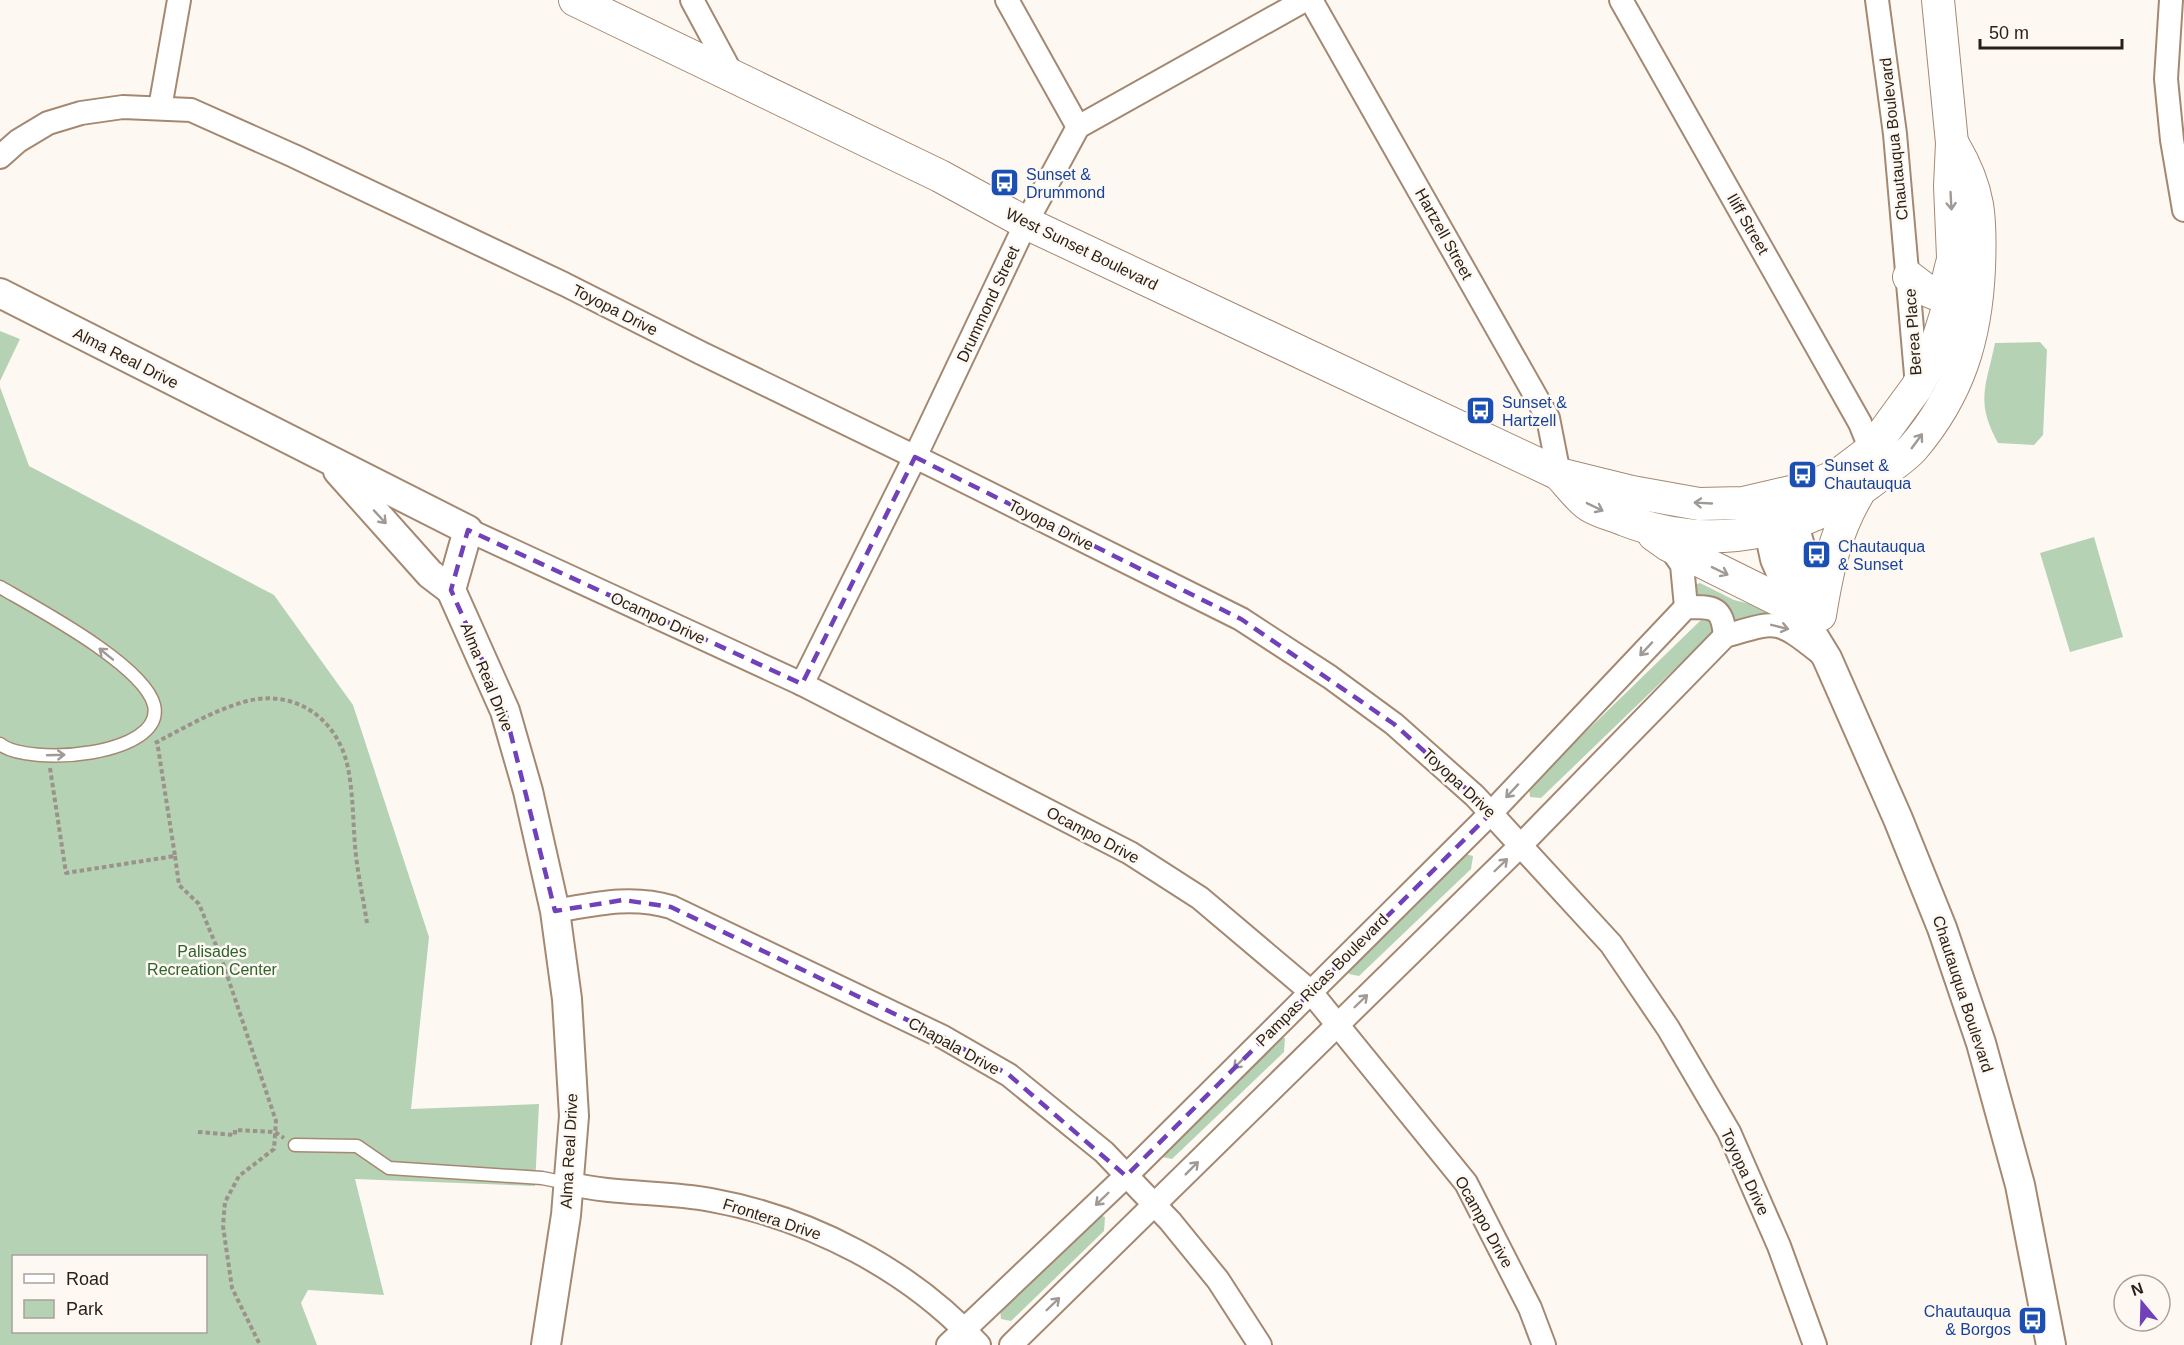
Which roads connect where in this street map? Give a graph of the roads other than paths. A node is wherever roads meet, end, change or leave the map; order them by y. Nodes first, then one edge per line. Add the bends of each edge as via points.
1 (179, 0) edge
2 (575, 0) edge
3 (692, 0) edge
4 (1007, 0) edge
5 (1305, 0) edge
6 (1311, 0) edge
7 (1621, 0) edge
8 (1877, 0) edge
9 (1938, 0) edge
10 (2171, 0) edge
11 (734, 78) junction
12 (160, 108) junction
13 (1078, 127) junction
14 (1952, 143) junction
15 (0, 157) edge
16 (2184, 210) edge
17 (1026, 224) junction
18 (1953, 257) junction
19 (1909, 277) junction
20 (0, 293) edge
21 (1917, 387) junction
22 (1871, 450) junction
23 (915, 457) junction
24 (326, 459) junction
25 (1559, 474) junction
26 (1858, 494) junction
27 (1778, 512) junction
28 (1641, 526) junction
29 (468, 530) junction
30 (1668, 545) junction
31 (0, 587) edge
32 (451, 590) junction
33 (1686, 607) junction
34 (1809, 612) junction
35 (1725, 636) junction
36 (1827, 658) junction
37 (802, 684) junction
38 (0, 744) edge
39 (1492, 812) junction
40 (1521, 845) junction
41 (555, 911) junction
42 (1310, 991) junction
43 (1337, 1025) junction
44 (295, 1145) dead end
45 (1126, 1176) junction
46 (567, 1183) junction
47 (1154, 1205) junction
48 (972, 1337) edge
49 (546, 1345) edge
50 (948, 1345) edge
51 (1011, 1345) edge
52 (1260, 1345) edge
53 (1544, 1345) edge
54 (1815, 1345) edge
55 (2050, 1345) edge

1 - 12 street
2 - 11 main road, West Sunset Boulevard
3 - 11 street
4 - 13 street
5 - 13 street
6 - 25 street, Hartzell Street via 1548,418
7 - 22 street, Iliff Street via 1860,423
8 - 19 street, Chautauqua Boulevard
9 - 14 main road, West Sunset Boulevard
10 - 16 street via 2166,79
11 - 17 main road, West Sunset Boulevard via 940,176
12 - 15 street, Toyopa Drive via 123,107 48,123
12 - 23 street, Toyopa Drive via 191,110 294,156
13 - 17 street, Drummond Street
14 -> 18 main road, West Sunset Boulevard
26 -> 14 main road, West Sunset Boulevard via 1912,448 1951,391 1972,339 1981,229 1970,174
17 - 23 street, Drummond Street
17 - 25 main road, West Sunset Boulevard
18 - 19 main road via 1947,288 1936,294
18 - 21 main road, West Sunset Boulevard via 1948,308 1933,356
19 - 21 street, Berea Place
20 - 24 street, Alma Real Drive
21 - 22 main road, West Sunset Boulevard
22 - 27 main road, West Sunset Boulevard
23 - 37 street, Drummond Street
23 - 39 street, Toyopa Drive via 1241,620 1394,724
24 - 29 street, Alma Real Drive
24 -> 32 street via 430,574
27 -> 25 main road, West Sunset Boulevard via 1699,504
25 -> 28 main road, West Sunset Boulevard via 1589,506
26 - 27 main road, West Sunset Boulevard
26 - 34 main road via 1844,517
27 - 28 main road, West Sunset Boulevard via 1714,535
27 - 34 street, Chautauqua Boulevard via 1775,558
28 - 30 main road
29 - 32 street
29 - 37 street, Ocampo Drive
30 - 33 street via 1682,566
30 -> 34 main road
38 -> 31 lane via 9,751 51,756 92,752 135,739 152,726 154,716 154,704 139,681 82,635
32 - 41 street, Alma Real Drive via 505,711
33 - 35 street via 1718,611
33 -> 39 street, Pampas Ricas Boulevard
34 - 36 street, Chautauqua Boulevard
35 -> 36 street via 1775,624 1788,628
35 - 40 street
36 - 55 street, Chautauqua Boulevard via 1933,906 1981,1043 2020,1185
37 - 42 street, Ocampo Drive via 1130,853 1200,898
39 - 40 street, Toyopa Drive
39 - 42 street, Pampas Ricas Boulevard
43 -> 40 street
40 - 54 street, Toyopa Drive via 1611,944 1668,1028 1729,1132 1779,1246
41 - 45 street, Chapala Drive via 623,900 671,907 943,1037 1009,1076 1104,1152
41 - 46 street, Alma Real Drive via 567,999 574,1116
42 - 43 street, Ocampo Drive
42 -> 45 street, Pampas Ricas Boulevard
47 -> 43 street
43 - 53 street, Ocampo Drive via 1466,1184 1530,1308
44 - 46 lane via 357,1146 389,1168
45 - 47 street, Chapala Drive
45 -> 48 street, Pampas Ricas Boulevard
46 - 48 street, Frontera Drive via 600,1191 712,1200 814,1231 876,1262 939,1307
46 - 49 street, Alma Real Drive via 566,1215
51 -> 47 street
47 - 52 street, Chapala Drive via 1218,1280
48 - 50 street, Pampas Ricas Boulevard

